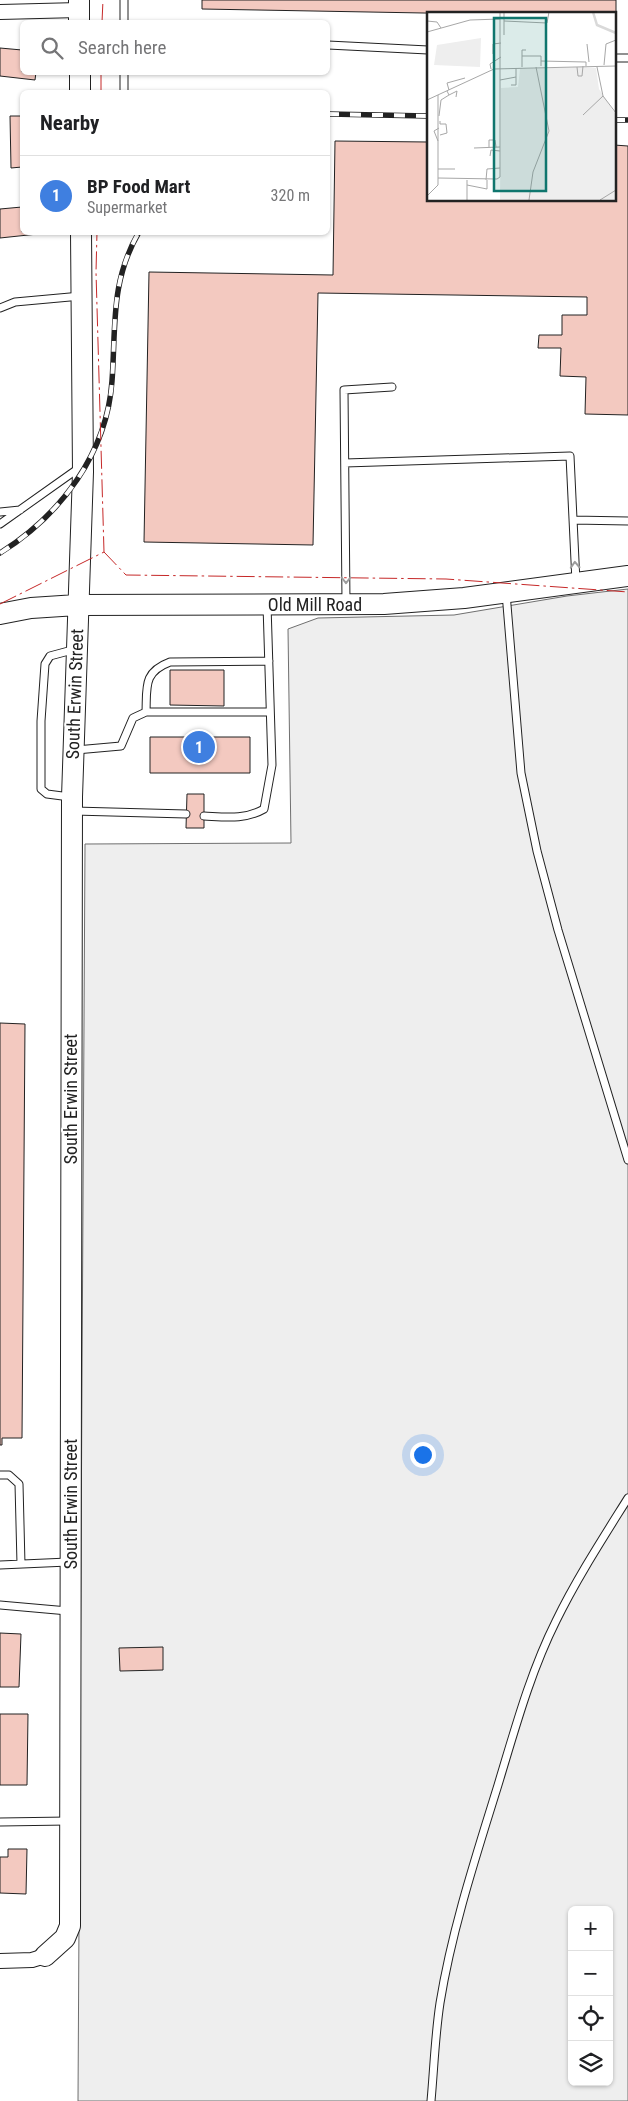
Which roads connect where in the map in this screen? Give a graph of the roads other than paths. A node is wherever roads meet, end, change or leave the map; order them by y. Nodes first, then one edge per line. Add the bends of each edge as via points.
1 (124, 0) edge
2 (79, 11) edge
3 (0, 12) edge
4 (124, 20) edge
5 (330, 45) edge
6 (427, 50) edge
7 (80, 75) edge
8 (124, 75) edge
9 (80, 90) edge
10 (124, 90) edge
11 (81, 235) edge
12 (81, 296) junction
13 (0, 308) edge
14 (392, 387) dead end
15 (345, 463) junction
16 (82, 466) junction
17 (20, 510) junction
18 (0, 512) edge
19 (573, 520) junction
20 (628, 522) edge
21 (0, 524) edge
22 (628, 576) edge
23 (576, 582) junction
24 (506, 592) junction
25 (77, 605) junction
26 (267, 605) junction
27 (346, 605) junction
28 (0, 614) edge
29 (76, 648) junction
30 (269, 662) junction
31 (146, 712) junction
32 (270, 712) junction
33 (73, 750) junction
34 (72, 804) junction
35 (186, 814) dead end
36 (204, 816) dead end
37 (628, 1160) edge
38 (0, 1475) edge
39 (628, 1498) edge
40 (71, 1562) junction
41 (21, 1564) junction
42 (0, 1565) edge
43 (0, 1605) edge
44 (71, 1611) junction
45 (0, 1822) edge
46 (71, 1822) junction
47 (45, 1956) joint
48 (0, 1960) edge
49 (431, 2101) edge

1 - 4 lane
2 - 3 street
5 - 6 lane
7 - 9 street
8 - 10 lane
11 - 12 street, South Erwin Street
12 - 13 lane via 14,302
12 - 16 street, South Erwin Street
14 - 15 lane via 344,390
15 - 19 lane via 570,456
15 -> 27 lane
16 - 17 lane
16 - 25 street, South Erwin Street
17 - 18 lane
17 - 21 lane
19 - 20 lane
23 -> 19 lane
22 - 23 street, Old Mill Road
23 - 24 street, Old Mill Road
24 - 27 street, Old Mill Road via 425,602
24 - 37 lane via 521,772 536,852
25 - 26 street, Old Mill Road
25 - 28 street, Old Mill Road
25 - 29 street, South Erwin Street
26 - 27 street, Old Mill Road
26 - 30 lane
29 - 33 street, South Erwin Street
29 - 34 lane via 50,656 46,664 41,721 41,789
30 - 31 lane via 170,662 159,666 151,673 147,684
30 - 32 lane
31 - 32 lane
31 - 33 lane via 133,718 122,746
32 - 36 lane via 272,765 264,809 253,815 231,818
33 - 34 street, South Erwin Street
34 - 35 lane
34 - 40 street, South Erwin Street
38 - 41 lane via 9,1475 19,1484
39 - 49 lane via 555,1622 516,1723 470,1873 448,1963 440,2003
40 - 41 lane
40 - 44 street, South Erwin Street
41 - 42 lane
43 - 44 lane
44 - 46 street, South Erwin Street
45 - 46 lane
46 - 47 street, South Erwin Street via 70,1926 65,1938
47 - 48 street via 32,1960

